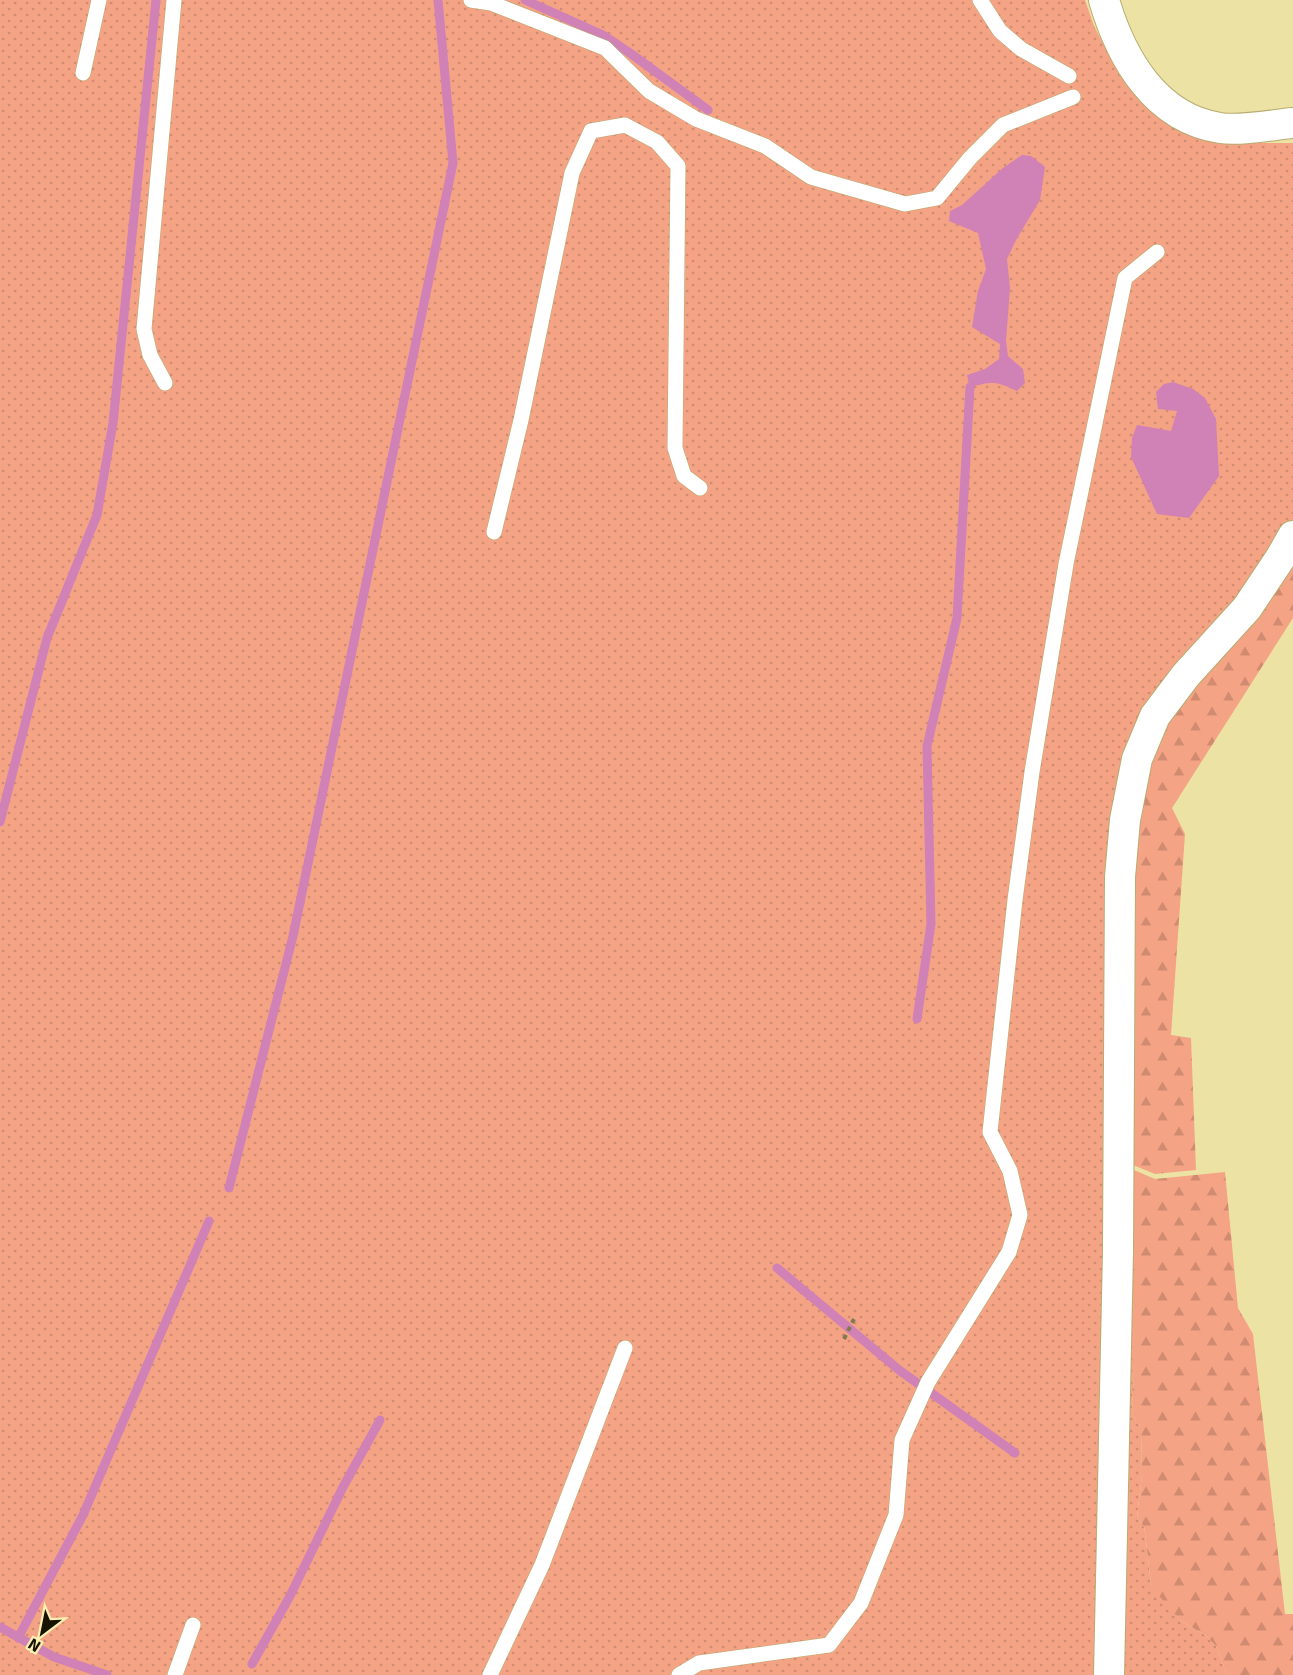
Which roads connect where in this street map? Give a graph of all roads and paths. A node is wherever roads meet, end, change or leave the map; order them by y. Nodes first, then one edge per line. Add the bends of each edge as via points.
1 (99, 0) edge
2 (174, 0) edge
3 (471, 0) edge
4 (980, 0) edge
5 (1104, 0) edge
6 (83, 73) dead end
7 (1069, 76) dead end
8 (1073, 97) dead end
9 (1293, 123) edge
10 (1157, 252) dead end
11 (165, 383) dead end
12 (700, 488) dead end
13 (494, 532) dead end
14 (1293, 537) edge
15 (854, 1319) dead end
16 (844, 1339) dead end
17 (625, 1348) dead end
18 (193, 1625) dead end
19 (175, 1675) edge
20 (490, 1675) edge
21 (679, 1675) edge
22 (1109, 1675) edge

1 - 6 lane
2 - 11 lane via 144,329 150,355
3 - 8 lane via 491,3 605,48 649,91 696,119 765,146 812,177 905,204 937,198 1003,125
4 - 7 lane via 1000,31 1021,49
5 - 9 street via 1117,40 1132,67 1180,115 1222,128
10 - 21 lane via 1125,278 1066,564 1032,772 990,1132 1010,1171 1020,1215 1009,1252 920,1399 902,1440 896,1515 861,1603 829,1645 699,1664
12 - 13 lane via 684,476 675,448 678,166 657,142 625,125 591,131 572,172
14 - 22 street via 1247,608 1155,716 1137,759 1125,820 1120,877 1118,1251
15 - 16 path
17 - 20 lane via 542,1565
18 - 19 lane

